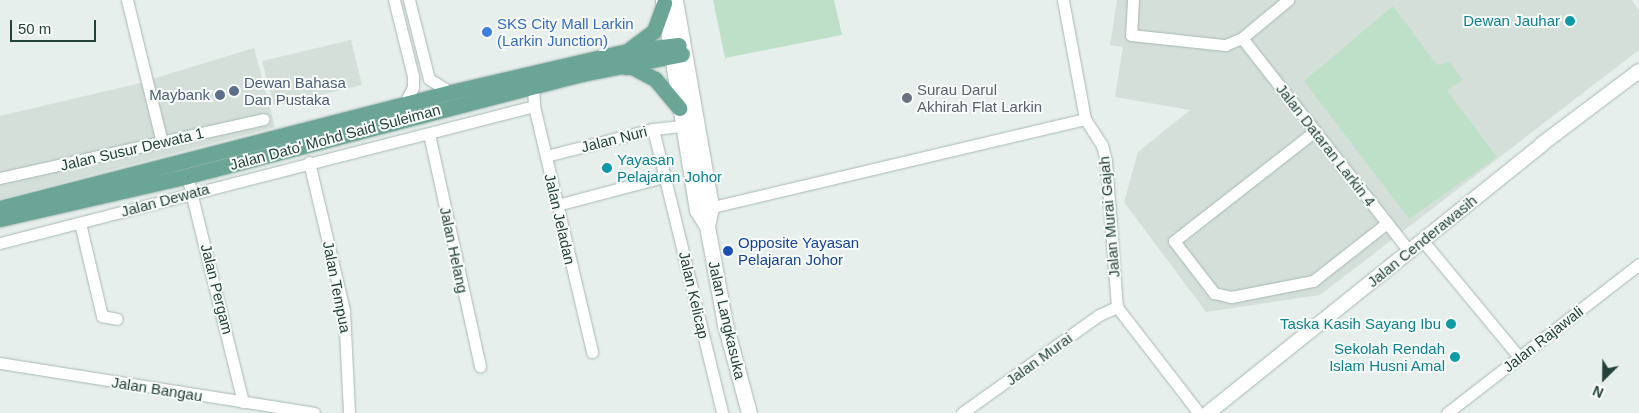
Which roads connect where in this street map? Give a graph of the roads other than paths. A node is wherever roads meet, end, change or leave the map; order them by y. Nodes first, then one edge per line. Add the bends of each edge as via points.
1 (127, 0) edge
2 (394, 0) edge
3 (409, 0) edge
4 (1063, 0) edge
5 (1133, 0) edge
6 (1288, 0) edge
7 (667, 1) edge
8 (1242, 38) junction
9 (676, 50) junction
10 (627, 51) junction
11 (615, 67) junction
12 (1639, 71) edge
13 (533, 86) junction
14 (450, 92) junction
15 (404, 105) junction
16 (534, 106) junction
17 (679, 108) junction
18 (263, 119) dead end
19 (1085, 119) junction
20 (682, 126) junction
21 (653, 129) junction
22 (1315, 131) junction
23 (298, 132) junction
24 (429, 134) junction
25 (162, 142) junction
26 (302, 146) junction
27 (546, 156) junction
28 (309, 162) junction
29 (187, 176) junction
30 (667, 176) junction
31 (0, 178) edge
32 (192, 192) junction
33 (557, 205) junction
34 (0, 208) edge
35 (704, 208) junction
36 (0, 219) edge
37 (80, 223) junction
38 (1387, 223) junction
39 (1423, 241) junction
40 (0, 243) edge
41 (1409, 251) junction
42 (1639, 264) edge
43 (1117, 307) junction
44 (117, 319) dead end
45 (592, 352) dead end
46 (1519, 357) junction
47 (0, 362) edge
48 (480, 366) dead end
49 (243, 402) junction
50 (314, 413) edge
51 (349, 413) edge
52 (722, 413) edge
53 (749, 413) edge
54 (962, 413) edge
55 (1199, 413) edge
56 (1208, 413) edge
57 (1447, 413) edge

1 - 25 street
2 - 15 street via 413,76 413,87
3 - 14 street via 429,79
4 - 19 street, Jalan Murai Gajah
5 - 8 street via 1131,34 1225,45
6 - 8 street
7 - 9 main road, Jalan Langkasuka
7 - 10 main road via 654,32
8 - 22 street, Jalan Dataran Larkin 4
9 - 10 main road, Jalan Dato' Mohd Said Suleiman
9 - 11 main road, Jalan Dato' Mohd Said Suleiman
9 - 17 main road, Jalan Langkasuka
9 - 35 main road, Jalan Langkasuka
10 - 14 main road, Jalan Dato' Mohd Said Suleiman
11 - 13 main road, Jalan Dato' Mohd Said Suleiman
11 - 17 main road via 632,67 644,72 666,90
12 - 39 street, Jalan Cenderawasih
13 - 16 street, Jalan Jeladan
13 - 26 main road, Jalan Dato' Mohd Said Suleiman
14 - 15 main road, Jalan Dato' Mohd Said Suleiman
15 - 23 main road, Jalan Dato' Mohd Said Suleiman
16 - 24 street, Jalan Dewata
16 - 27 street, Jalan Jeladan
17 - 20 main road, Jalan Langkasuka
18 - 25 street, Jalan Susur Dewata 1
19 - 35 street
19 - 43 street, Jalan Murai Gajah via 1102,145 1106,161
20 - 21 street, Jalan Nuri
20 - 35 main road, Jalan Langkasuka
21 - 27 street, Jalan Nuri
21 - 30 street, Jalan Kelicap
22 - 38 street, Jalan Dataran Larkin 4
22 - 38 street via 1174,241 1214,293 1231,297 1313,281
23 - 26 main road
23 - 34 main road, Jalan Dato' Mohd Said Suleiman
24 - 28 street, Jalan Dewata
24 - 48 street, Jalan Helang
25 - 31 street, Jalan Susur Dewata 1
26 - 29 main road, Jalan Dato' Mohd Said Suleiman
27 - 33 street, Jalan Jeladan
28 - 32 street, Jalan Dewata
28 - 51 street, Jalan Tempua via 344,310
29 - 32 street, Jalan Pergam
29 - 36 main road, Jalan Dato' Mohd Said Suleiman
30 - 33 street
30 - 52 street, Jalan Kelicap
32 - 37 street, Jalan Dewata
32 - 49 street, Jalan Pergam
33 - 45 street, Jalan Jeladan
35 - 53 main road, Jalan Langkasuka via 725,324
37 - 40 street, Jalan Dewata
37 - 44 street via 102,316
38 - 41 street, Jalan Dataran Larkin 4
39 - 41 street, Jalan Cenderawasih
39 - 46 street
41 - 56 street, Jalan Cenderawasih
42 - 46 street, Jalan Rajawali
43 - 54 street, Jalan Murai via 1099,314
43 - 55 street
46 - 57 street, Jalan Rajawali
47 - 49 street, Jalan Bangau
49 - 50 street, Jalan Bangau

